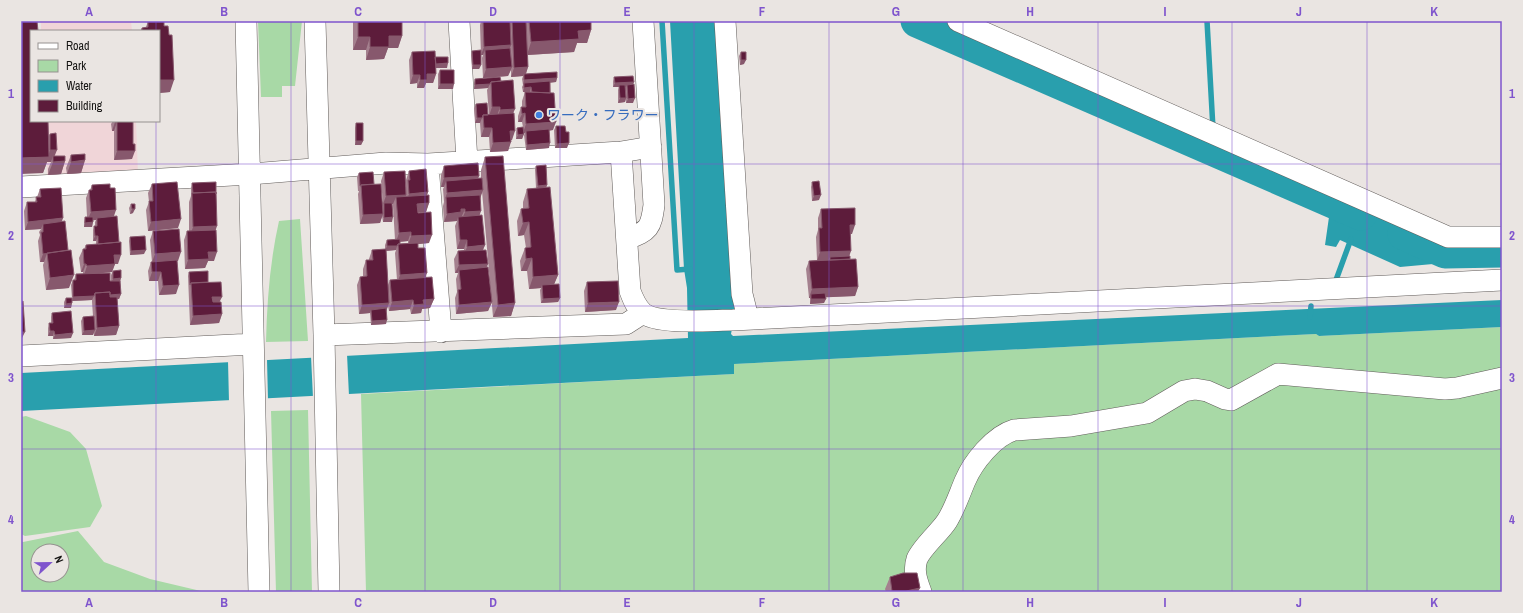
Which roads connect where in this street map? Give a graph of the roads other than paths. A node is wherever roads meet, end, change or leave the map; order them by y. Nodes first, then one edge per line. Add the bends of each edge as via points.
1 (246, 21) edge
2 (315, 21) edge
3 (459, 21) edge
4 (643, 21) edge
5 (725, 21) edge
6 (958, 21) edge
7 (984, 27) edge
8 (651, 148) junction
9 (621, 152) junction
10 (467, 162) junction
11 (428, 164) junction
12 (318, 168) junction
13 (250, 174) junction
14 (21, 187) edge
15 (1502, 237) edge
16 (627, 239) junction
17 (1502, 280) edge
18 (643, 313) junction
19 (740, 319) junction
20 (441, 332) junction
21 (324, 342) junction
22 (253, 348) junction
23 (21, 356) edge
24 (1502, 378) edge
25 (259, 592) edge
26 (329, 592) edge
27 (921, 592) edge

1 - 13 street
2 - 12 street
3 - 10 street
4 - 8 street
5 - 19 street via 742,294
6 - 7 street
7 - 15 street via 1213,134 1448,237
8 - 9 street
8 - 16 street via 654,205 652,223 641,234
9 - 10 street
9 - 16 street
10 - 11 street
11 - 12 street via 386,163
11 - 20 street
12 - 13 street
12 - 21 street
13 - 14 street
13 - 22 street
16 - 18 street via 630,291 635,304
17 - 19 street
18 - 19 street via 668,320
18 - 20 street via 626,324
20 - 21 street
21 - 26 street
22 - 23 street
22 - 25 street
24 - 27 street via 1445,389 1278,374 1231,400 1207,390 1195,389 1184,391 1147,412 1071,426 1006,432 994,441 972,468 951,515 918,558 915,568

